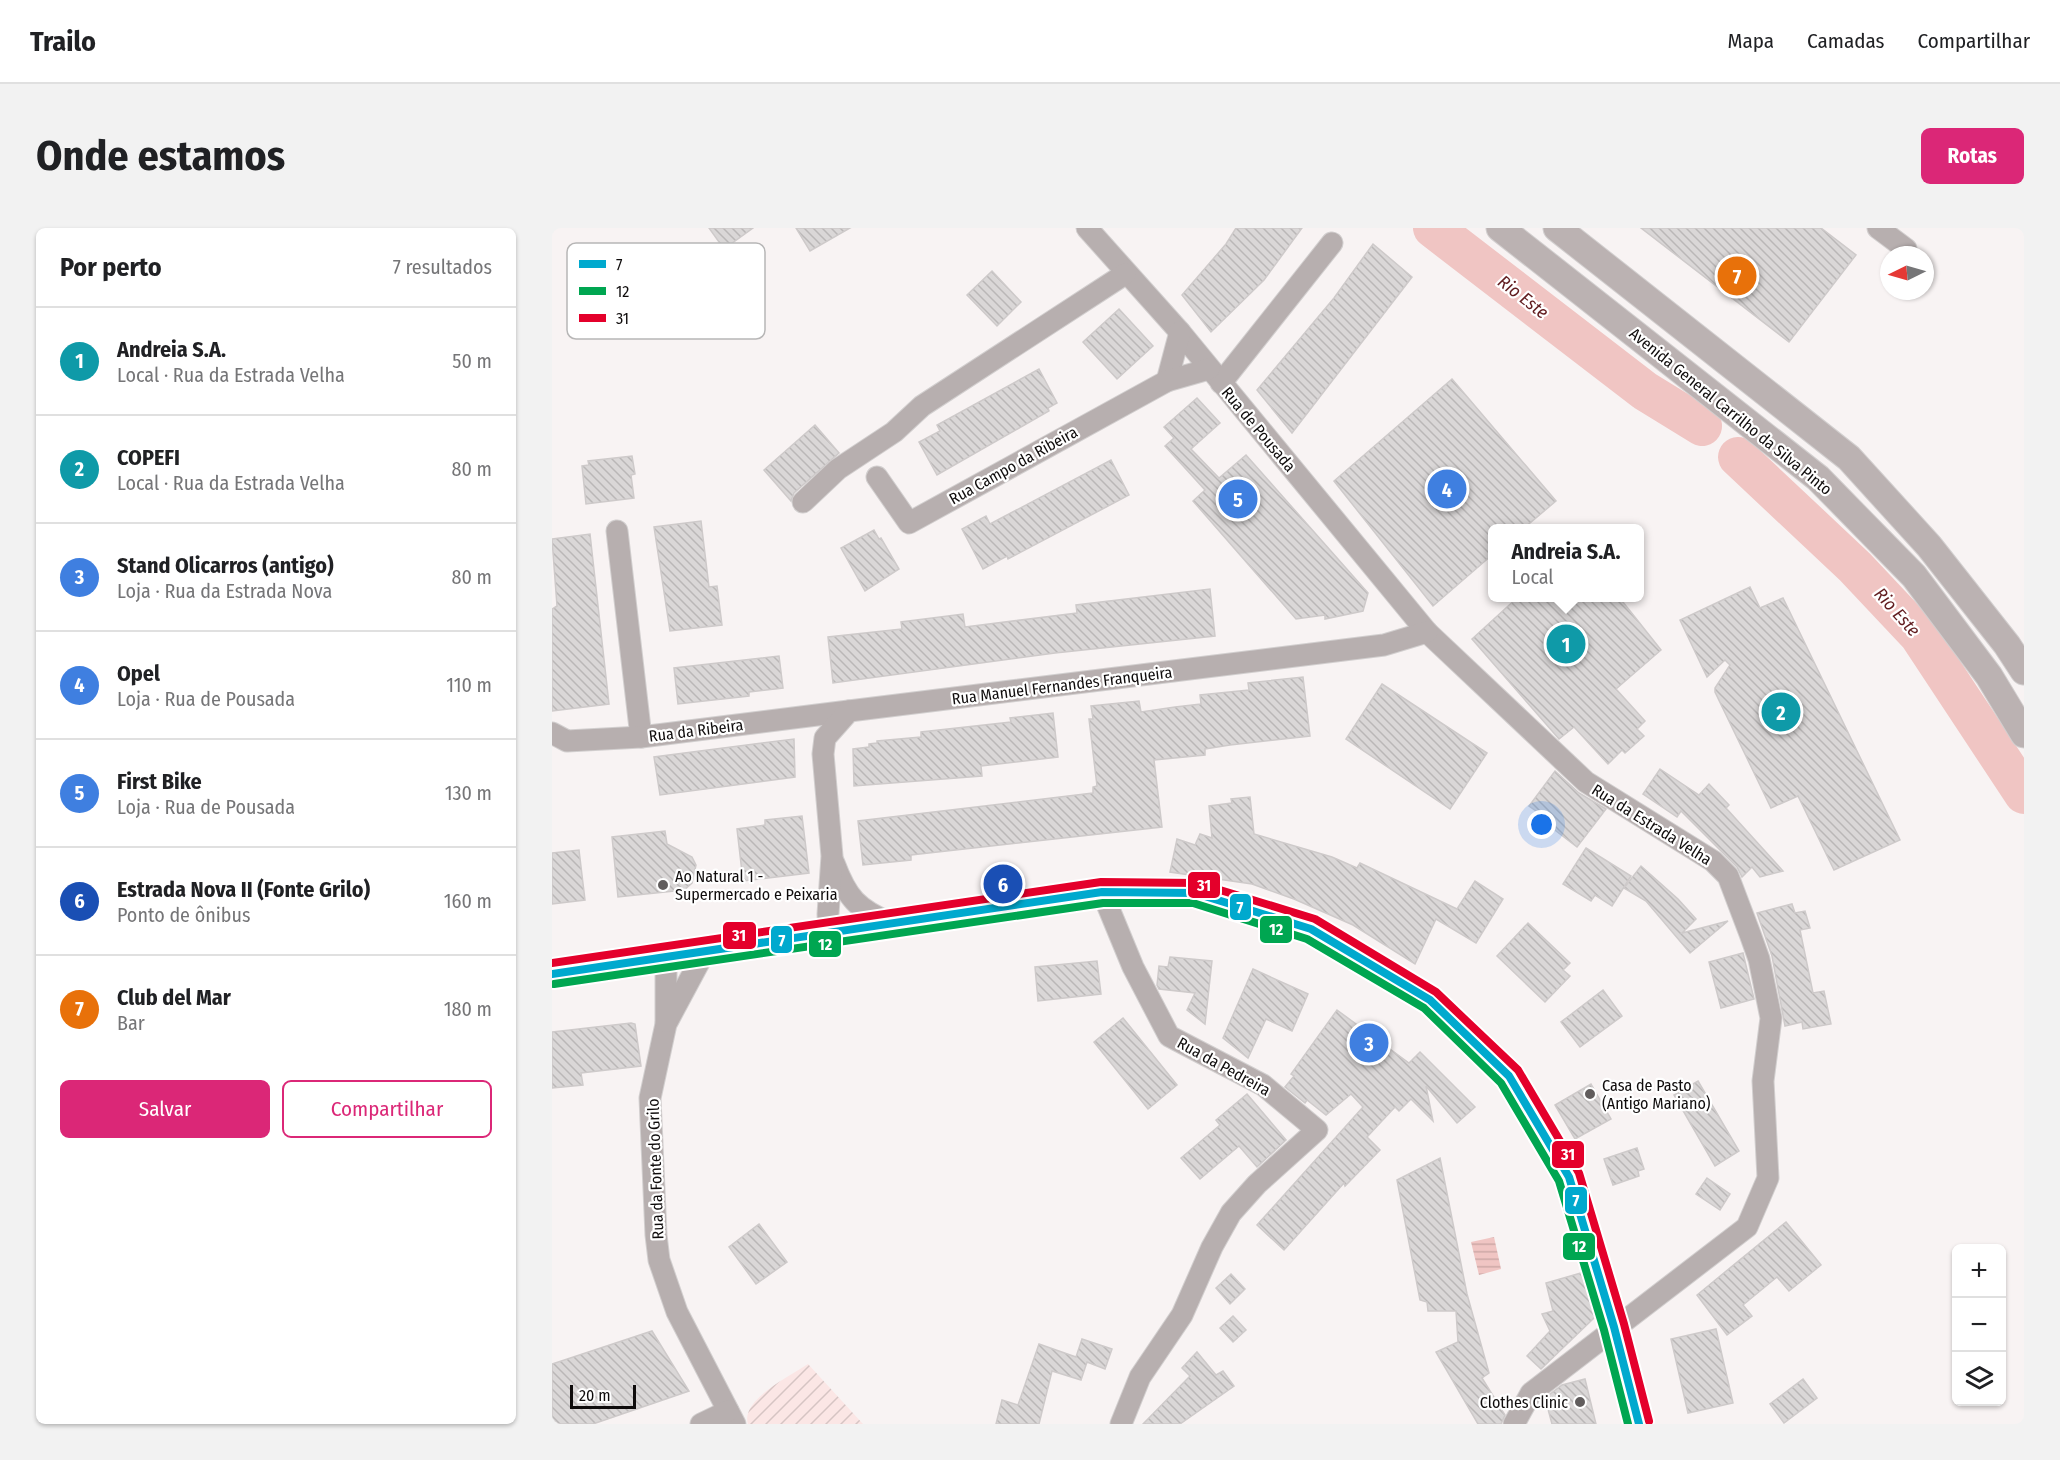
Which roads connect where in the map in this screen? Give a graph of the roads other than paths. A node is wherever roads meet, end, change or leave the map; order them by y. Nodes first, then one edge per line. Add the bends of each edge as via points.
1 (1087, 228) edge
2 (1500, 228) edge
3 (1557, 228) edge
4 (1878, 228) edge
5 (1332, 243) dead end
6 (1902, 246) edge
7 (1125, 274) junction
8 (1179, 332) junction
9 (1215, 376) junction
10 (1167, 381) junction
11 (877, 477) dead end
12 (803, 502) dead end
13 (617, 531) dead end
14 (1427, 632) junction
15 (2024, 671) edge
16 (849, 711) junction
17 (552, 733) edge
18 (2024, 734) edge
19 (641, 737) junction
20 (832, 856) junction
21 (1102, 892) junction
22 (892, 924) junction
23 (838, 932) junction
24 (704, 953) junction
25 (666, 959) junction
26 (552, 974) edge
27 (666, 1024) junction
28 (1614, 1327) junction
29 (731, 1418) edge
30 (701, 1424) edge
31 (1120, 1424) edge
32 (1514, 1424) edge
33 (1640, 1424) edge

1 - 7 street, Rua de Pousada
2 - 18 main road, Avenida General Carrilho da Silva Pinto via 1818,478 1914,576 1989,676
3 - 15 main road, Avenida General Carrilho da Silva Pinto via 1849,458 1929,546
4 - 6 street
5 - 9 street
7 - 8 street, Rua de Pousada
7 - 12 street via 922,406 894,432 838,469
8 - 9 street, Rua de Pousada
8 - 10 street
9 - 10 street, Rua Campo da Ribeira
9 - 14 street, Rua de Pousada
10 - 11 street, Rua Campo da Ribeira via 909,523
13 - 19 street, Rua da Ribeira
14 - 16 street, Rua Manuel Fernandes Franqueira via 1384,645
14 - 28 street, Rua da Estrada Velha via 1586,782 1713,861 1728,876 1759,959 1771,1018 1763,1081 1768,1178 1747,1227
16 - 19 street, Rua da Ribeira
16 - 20 street via 825,738 823,754
17 - 19 street via 567,741
20 - 22 street via 843,887 855,904
20 - 23 street via 828,914
21 - 22 main road
21 - 28 main road via 1195,893 1311,928 1430,1000 1509,1076 1569,1177
21 - 31 street, Rua da Pedreira via 1133,967 1169,1036 1263,1085 1317,1130 1231,1213 1182,1315 1140,1377
22 - 23 main road
23 - 24 main road
24 - 25 main road
24 - 27 street, Rua da Fonte do Grilo
25 - 26 main road
25 - 27 street, Rua da Fonte do Grilo
27 - 29 street, Rua da Fonte do Grilo via 650,1098 659,1260 677,1312
28 - 32 street, Rua da Estrada Velha via 1531,1393
28 - 33 main road
29 - 30 street

